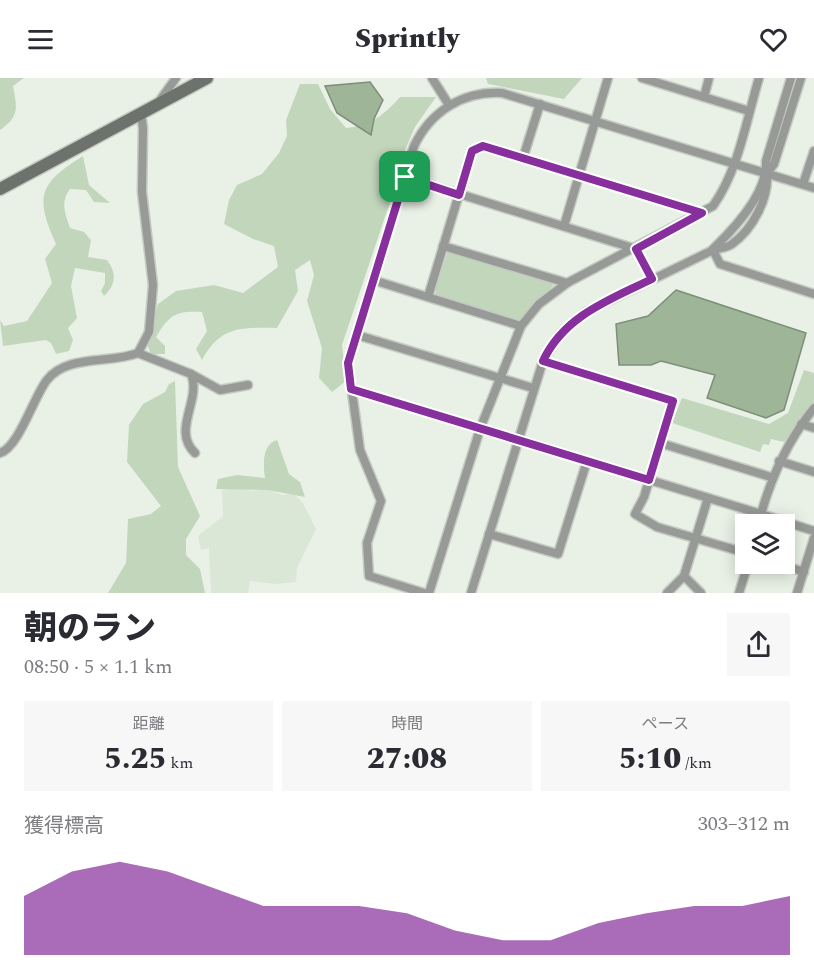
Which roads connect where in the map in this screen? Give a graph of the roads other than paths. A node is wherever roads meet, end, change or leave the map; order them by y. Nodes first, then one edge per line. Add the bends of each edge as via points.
1 (176, 78) edge
2 (207, 78) edge
3 (432, 78) edge
4 (608, 78) edge
5 (642, 78) edge
6 (709, 78) edge
7 (759, 78) edge
8 (791, 78) edge
9 (801, 78) edge
10 (658, 80) edge
11 (704, 97) junction
12 (540, 104) junction
13 (449, 105) junction
14 (155, 106) junction
15 (749, 111) junction
16 (141, 113) junction
17 (595, 120) junction
18 (814, 151) edge
19 (523, 158) junction
20 (735, 162) junction
21 (767, 173) junction
22 (579, 175) junction
23 (405, 177) junction
24 (803, 184) junction
25 (814, 188) edge
26 (0, 189) edge
27 (459, 195) junction
28 (702, 213) junction
29 (564, 226) junction
30 (443, 246) junction
31 (636, 249) junction
32 (713, 250) junction
33 (652, 279) junction
34 (373, 280) junction
35 (567, 283) junction
36 (814, 294) edge
37 (428, 297) junction
38 (521, 326) junction
39 (357, 335) junction
40 (138, 353) junction
41 (543, 361) junction
42 (191, 374) junction
43 (499, 379) junction
44 (248, 385) dead end
45 (533, 388) junction
46 (351, 389) junction
47 (814, 408) edge
48 (801, 424) junction
49 (814, 428) edge
50 (480, 429) junction
51 (518, 440) junction
52 (660, 442) junction
53 (0, 453) edge
54 (195, 453) dead end
55 (587, 461) junction
56 (779, 461) junction
57 (814, 472) edge
58 (771, 477) junction
59 (649, 480) junction
60 (708, 498) junction
61 (761, 514) joint
62 (795, 525) edge
63 (814, 531) edge
64 (489, 534) junction
65 (695, 538) junction
66 (814, 538) edge
67 (735, 551) edge
68 (795, 569) edge
69 (804, 572) junction
70 (745, 574) edge
71 (684, 576) junction
72 (424, 593) edge
73 (429, 593) edge
74 (471, 593) edge
75 (667, 593) edge
76 (701, 593) edge
77 (739, 593) edge
78 (797, 593) edge

1 - 14 street
2 - 14 street
3 - 13 street
4 - 17 street
5 - 10 street
6 - 11 street
7 - 15 street
8 - 21 street via 766,160
9 - 21 street via 774,164
10 - 11 street
11 - 15 street
12 - 13 street via 490,93
12 - 17 street
12 - 19 street
13 - 23 street via 420,133
14 - 16 street
15 - 20 street
16 - 26 street
16 - 40 street via 142,192 153,285 149,332
17 - 20 street
17 - 22 street
18 - 24 street
19 - 22 street
19 - 27 street via 483,146 472,151
20 - 21 street
20 - 28 street via 722,193
21 - 24 street
21 - 32 street via 768,187 762,204 744,232 730,246
22 - 28 street
22 - 29 street
23 - 27 street
23 - 34 street
24 - 25 street
27 - 29 street
27 - 30 street
28 - 31 street
29 - 31 street
30 - 35 street
30 - 37 street
31 - 33 street
31 - 35 street
32 - 33 street
32 - 36 street via 720,264
33 - 41 street via 571,322
34 - 37 street
34 - 39 street
35 - 38 street via 539,304
37 - 38 street
38 - 43 street
39 - 43 street
39 - 46 street via 348,363
40 - 42 street
40 - 53 street via 68,365 55,371 10,446
41 - 45 street
41 - 52 street via 673,401
42 - 44 street via 220,390
42 - 54 street via 193,386 184,432
43 - 45 street
43 - 50 street
45 - 51 street
46 - 50 street
46 - 72 street via 360,450 381,501 367,543 369,576
47 - 48 street
48 - 49 street
48 - 56 street
50 - 51 street
50 - 73 street
51 - 55 street
51 - 64 street
52 - 58 street
52 - 59 street
55 - 59 street
55 - 64 street via 558,554
56 - 57 street
56 - 58 street
58 - 61 street
59 - 60 street
59 - 65 street via 635,514 657,527
60 - 61 street
60 - 65 street
62 - 63 street
64 - 74 street
65 - 67 street
65 - 71 street
66 - 69 street
68 - 69 street
69 - 78 street
70 - 77 street
71 - 75 street
71 - 76 street

